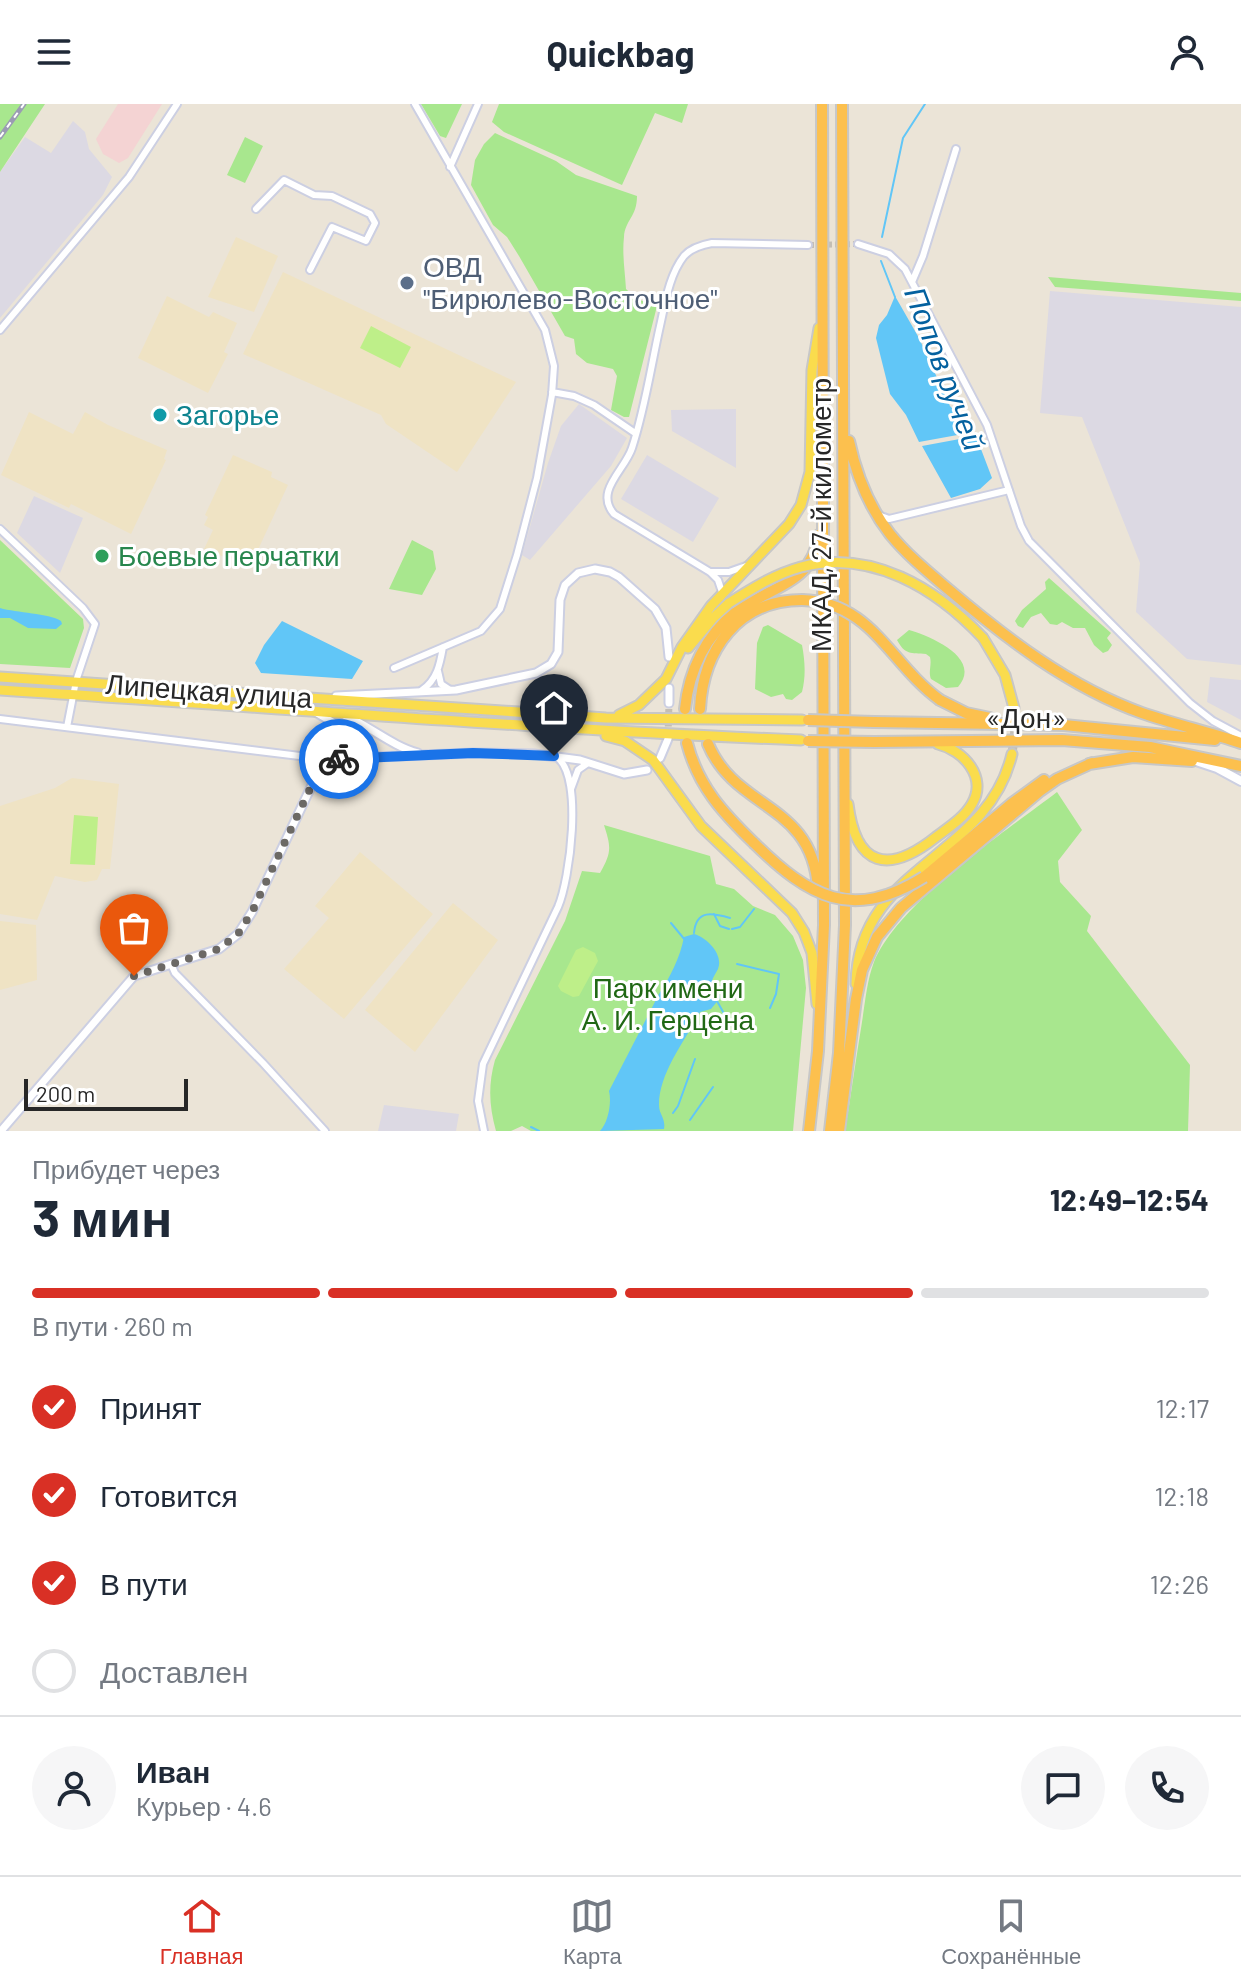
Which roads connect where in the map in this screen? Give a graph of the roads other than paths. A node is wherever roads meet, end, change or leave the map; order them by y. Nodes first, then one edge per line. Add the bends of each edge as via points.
1 (177, 104) edge
2 (415, 104) edge
3 (478, 104) edge
4 (822, 104) edge
5 (842, 104) edge
6 (956, 149) dead end
7 (450, 167) junction
8 (256, 209) dead end
9 (861, 244) tunnel mouth
10 (808, 245) tunnel mouth
11 (310, 270) dead end
12 (912, 282) junction
13 (822, 308) junction
14 (0, 330) edge
15 (552, 392) junction
16 (844, 407) junction
17 (635, 433) junction
18 (1009, 490) junction
19 (823, 498) junction
20 (876, 513) junction
21 (0, 529) edge
22 (746, 566) junction
23 (710, 572) junction
24 (722, 592) junction
25 (443, 647) junction
26 (669, 657) dead end
27 (394, 668) dead end
28 (438, 671) junction
29 (0, 677) edge
30 (76, 681) junction
31 (668, 683) junction
32 (111, 685) junction
33 (0, 690) edge
34 (451, 691) junction
35 (415, 693) junction
36 (72, 695) junction
37 (110, 697) junction
38 (310, 698) junction
39 (669, 703) tunnel mouth
40 (1014, 708) tunnel mouth
41 (685, 709) dead end
42 (700, 709) dead end
43 (315, 712) junction
44 (340, 713) junction
45 (606, 718) junction
46 (0, 719) edge
47 (805, 720) joint
48 (1019, 723) junction
49 (67, 727) junction
50 (587, 731) junction
51 (1241, 736) edge
52 (668, 739) tunnel mouth
53 (805, 740) joint
54 (687, 743) dead end
55 (931, 743) junction
56 (1241, 743) edge
57 (708, 744) dead end
58 (1012, 754) tunnel mouth
59 (436, 755) junction
60 (554, 756) junction
61 (660, 758) dead end
62 (324, 759) junction
63 (1196, 761) junction
64 (591, 762) junction
65 (1092, 763) junction
66 (1241, 767) edge
67 (647, 770) dead end
68 (1241, 781) edge
69 (846, 789) junction
70 (570, 792) junction
71 (823, 954) junction
72 (171, 964) junction
73 (856, 999) junction
74 (818, 1051) junction
75 (1, 1131) edge
76 (325, 1131) edge
77 (484, 1131) edge
78 (809, 1131) edge
79 (830, 1131) edge
80 (839, 1131) edge

1 - 14 street via 129,177
2 - 7 street
3 - 7 street
4 - 13 highway, МКАД, 27-й километр
5 - 16 highway, МКАД, 27-й километр
6 - 12 street
7 - 15 street via 545,330 553,357
8 - 11 street via 284,180 370,214 375,223 366,241 332,227
9 - 12 street via 889,254
10 - 17 street via 712,243 684,256 665,304
12 - 18 street via 987,425
13 - 19 highway, МКАД, 27-й километр
13 - 22 main road via 812,370 810,472 804,498 789,524
15 - 17 street via 594,405
15 - 25 street via 537,478 502,604 481,631
16 - 20 highway via 853,461
16 - 69 highway, МКАД, 27-й километр
17 - 23 street via 629,455 610,484 610,509
18 - 20 street via 889,519
18 - 51 street via 1021,526 1041,556 1190,703
19 - 41 highway via 811,561 796,578 721,625 696,663
19 - 71 highway, МКАД, 27-й километр
20 - 56 highway via 919,565 1044,662 1142,713
21 - 30 street via 95,624
22 - 23 street
22 - 24 main road
23 - 24 street
24 - 31 main road via 691,633
25 - 27 street
25 - 28 street
26 - 34 street via 666,628 655,609 610,572 587,570 571,578 561,592 558,652 551,664 536,673
28 - 34 street via 441,684
28 - 35 street
29 - 30 main road, Липецкая улица
30 - 32 main road, Липецкая улица
30 - 36 street
31 - 39 street
31 - 40 main road, bridge via 696,637 729,603 801,567 857,564 886,570 920,587 967,622 1005,675
31 - 45 main road via 627,713
32 - 37 street via 104,690
32 - 38 main road, Липецкая улица
33 - 36 main road, Липецкая улица
34 - 35 street
35 - 38 street
36 - 37 main road, Липецкая улица
36 - 49 street
37 - 43 main road, Липецкая улица
38 - 45 main road, Липецкая улица
42 - 48 highway, bridge via 707,666 729,632 761,608 802,600 832,605 860,619 940,700 966,713
43 - 44 main road, Липецкая улица
43 - 62 street via 330,719 336,730
44 - 50 main road, Липецкая улица
44 - 59 street via 408,750
45 - 47 main road, Липецкая улица
46 - 49 street
47 - 48 highway, «Дон», bridge
48 - 56 highway, «Дон»
49 - 62 street
50 - 53 main road, Липецкая улица
50 - 74 main road via 625,741 653,760 701,826 799,923 812,953
52 - 61 street
53 - 55 highway, «Дон», bridge
54 - 65 highway, bridge via 711,797 791,878 818,892 858,899 904,889 1028,791 1070,768
55 - 66 highway, «Дон» via 1062,740 1150,747
55 - 69 main road via 955,750 968,762 976,777 976,796 958,820 906,857 886,861 864,850 855,835
57 - 71 highway via 727,775 785,817 806,845 818,879
58 - 73 main road via 986,810 899,885 873,916 859,951
59 - 60 street
59 - 62 street
60 - 64 street
60 - 70 street via 565,765
62 - 72 street via 238,934 219,949
63 - 65 highway via 1133,757
63 - 66 highway
63 - 68 main road
64 - 67 street via 624,774
64 - 70 street via 578,770
65 - 73 highway via 1040,791 901,908 868,954
69 - 79 highway, МКАД, 27-й километр via 845,925
70 - 77 street via 566,884 483,1064 478,1101
71 - 74 highway
72 - 75 street via 134,976
72 - 76 street
73 - 80 highway
74 - 78 highway

